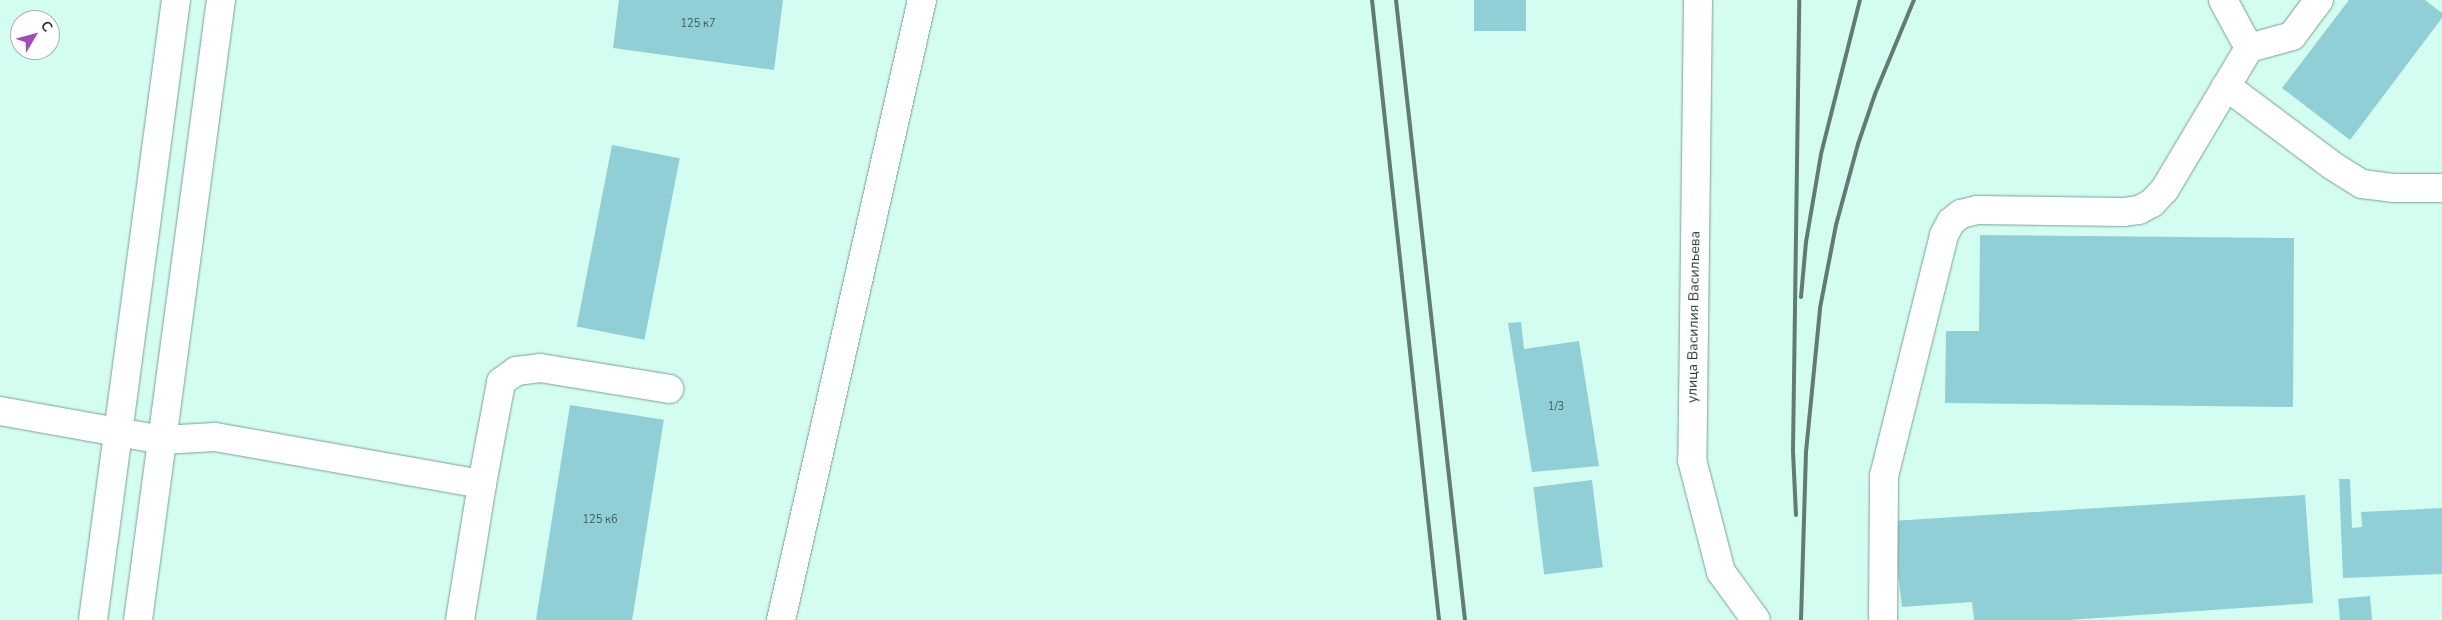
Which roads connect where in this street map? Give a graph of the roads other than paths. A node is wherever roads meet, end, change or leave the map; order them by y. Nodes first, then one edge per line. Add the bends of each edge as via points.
1 (176, 0) edge
2 (221, 0) edge
3 (922, 0) edge
4 (1698, 0) edge
5 (2222, 0) edge
6 (2319, 0) edge
7 (2249, 48) junction
8 (2226, 86) junction
9 (2442, 188) edge
10 (669, 389) dead end
11 (0, 412) edge
12 (118, 432) junction
13 (162, 440) junction
14 (482, 484) junction
15 (92, 620) edge
16 (138, 620) edge
17 (460, 620) edge
18 (781, 620) edge
19 (1756, 620) edge
20 (1883, 620) edge

1 - 12 main road
2 - 13 main road
3 - 18 main road
4 - 19 main road, улица Василия Васильева via 1692,460 1721,572
5 - 7 main road
6 - 7 main road via 2292,36
7 - 8 main road
8 - 9 main road via 2362,184
8 - 20 main road via 2165,189 2152,203 2139,210 1977,210 1961,214 1951,222 1944,235 1884,476
10 - 14 main road via 540,368 516,371 501,382
11 - 12 main road
12 - 13 main road
12 - 15 main road
13 - 14 main road via 215,437
13 - 16 main road
14 - 17 main road

